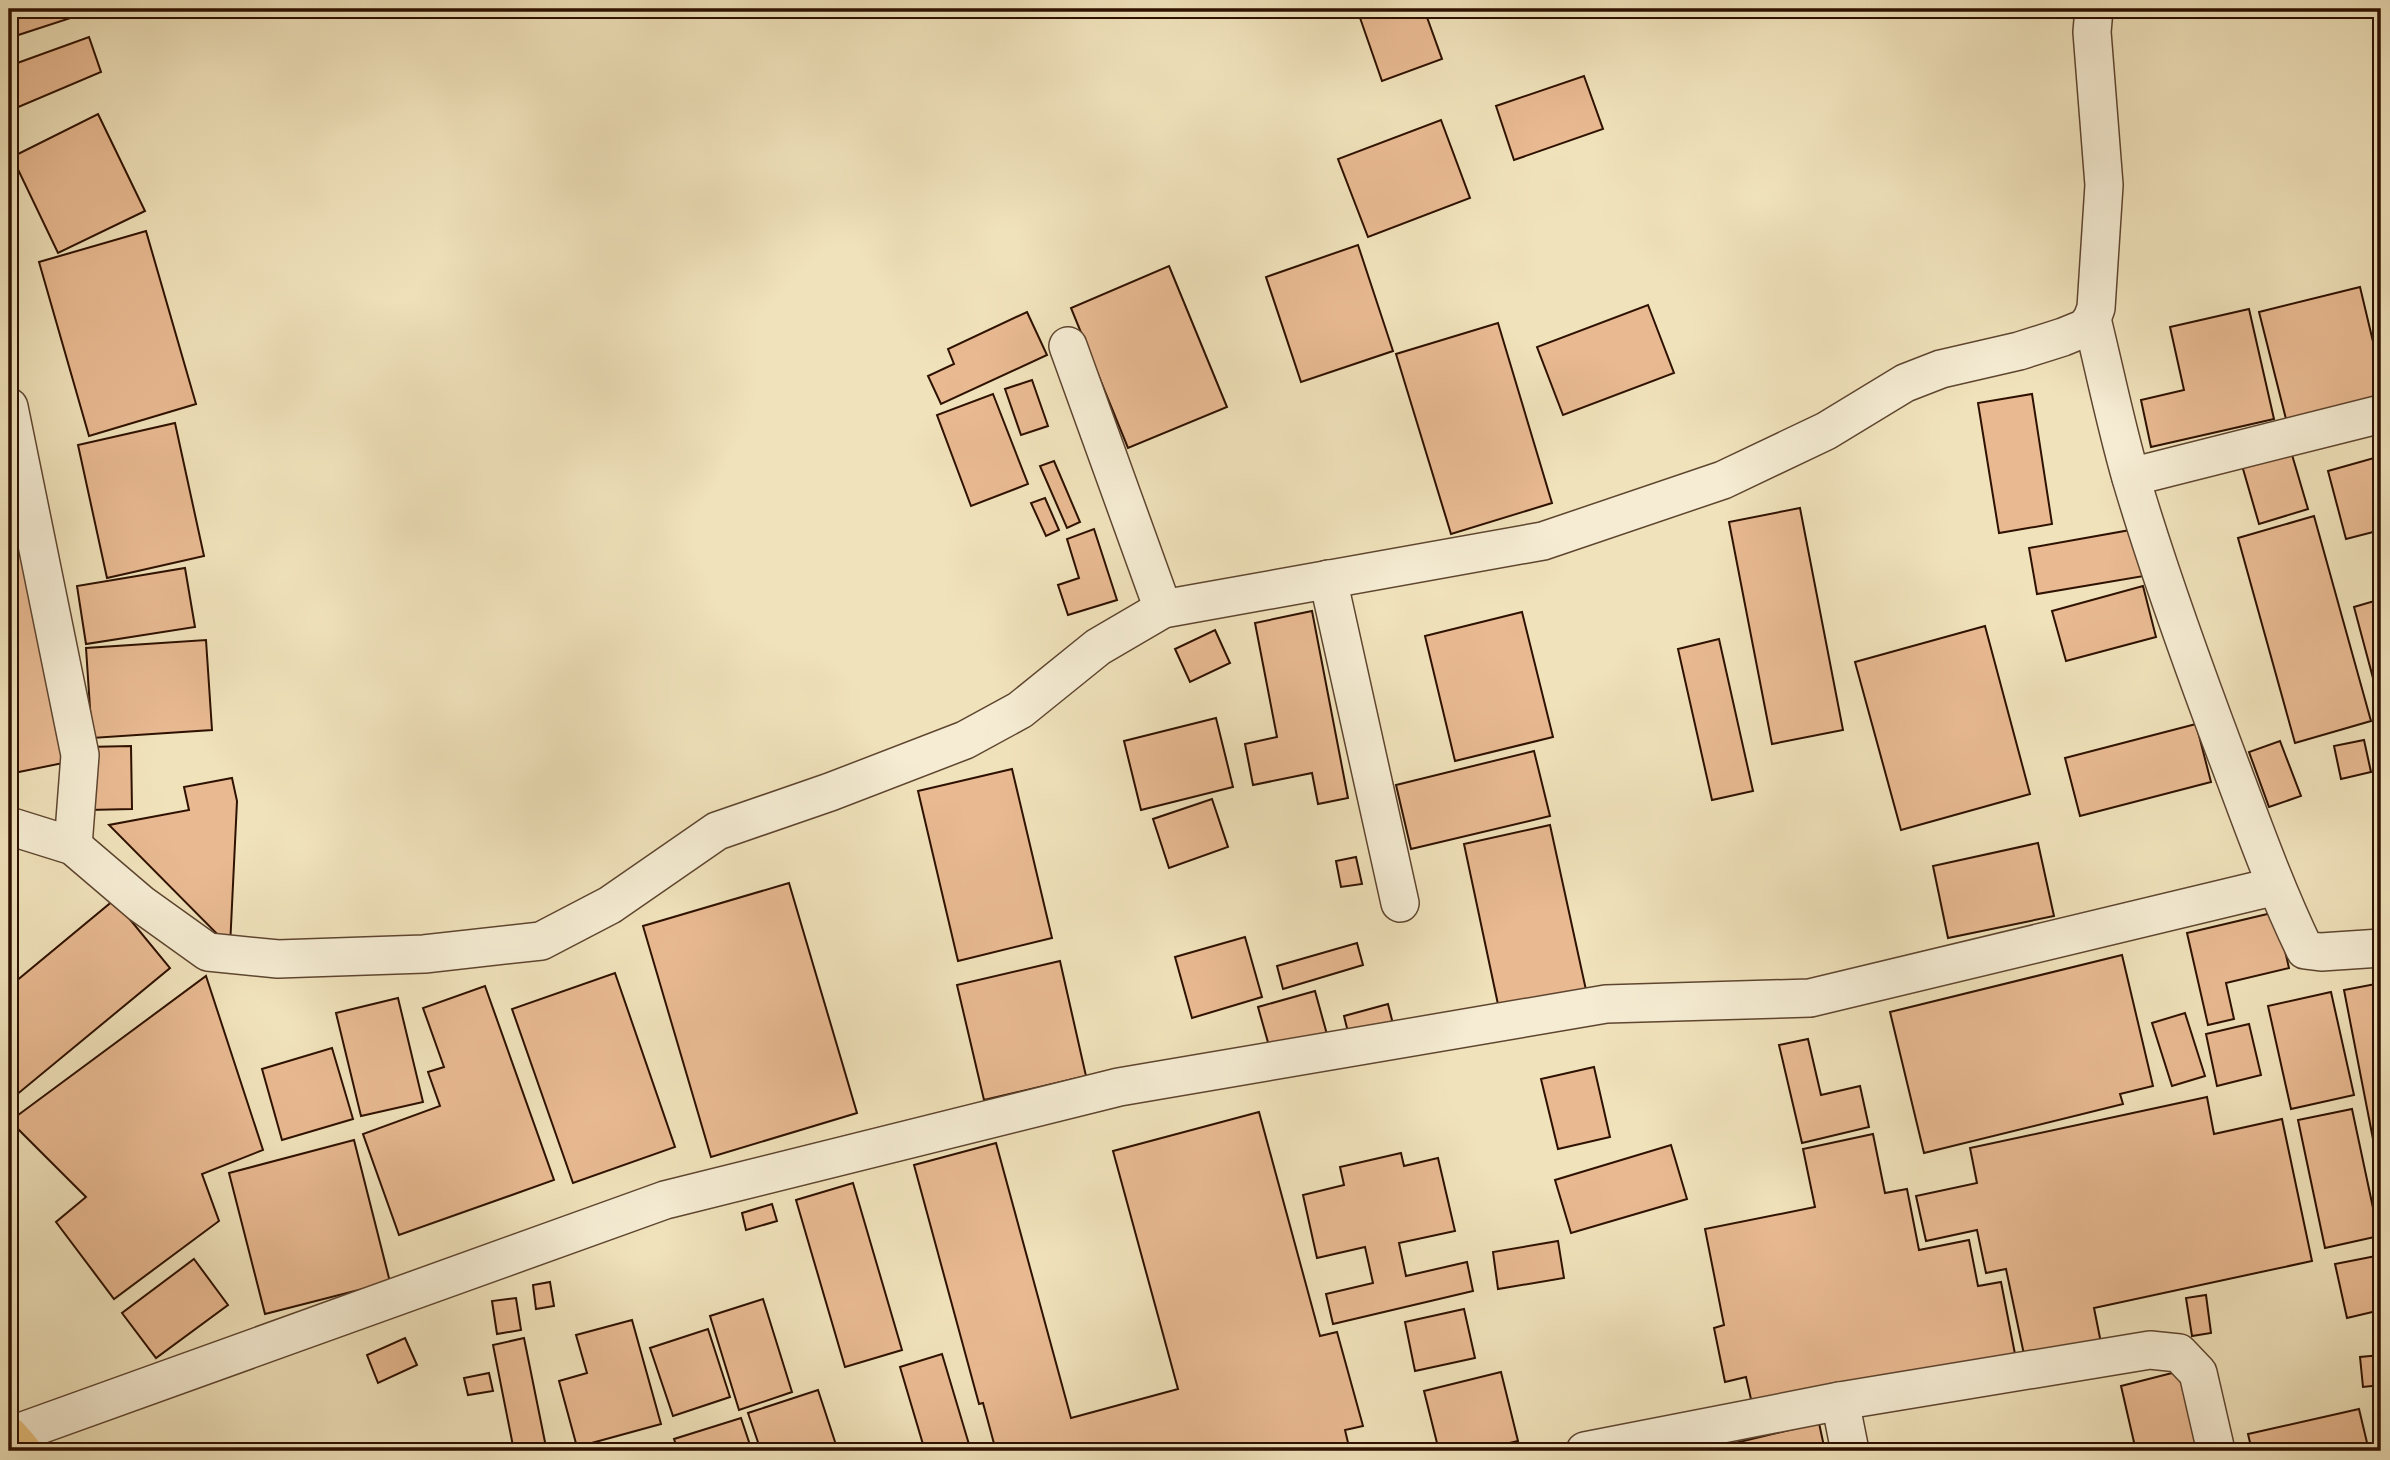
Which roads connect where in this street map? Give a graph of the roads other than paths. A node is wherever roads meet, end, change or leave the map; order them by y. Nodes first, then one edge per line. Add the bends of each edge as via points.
1 (2094, 9) edge
2 (2092, 318) junction
3 (1068, 346) dead end
4 (9, 407) edge
5 (2381, 414) edge
6 (2131, 477) junction
7 (1328, 579) junction
8 (1163, 608) junction
9 (9, 826) edge
10 (73, 846) junction
11 (2276, 886) junction
12 (1400, 903) dead end
13 (2381, 948) edge
14 (1840, 1401) junction
15 (9, 1436) edge
16 (22, 1451) edge
17 (1585, 1451) edge
18 (1850, 1451) edge
19 (2216, 1451) edge

1 - 2 street via 2104,185
2 - 6 street
2 - 7 street via 2085,328 2063,337 1905,383 1826,431 1723,480 1542,541
3 - 8 street
4 - 10 street via 80,755
5 - 6 street
6 - 11 street via 2195,669
7 - 8 street
7 - 12 street
8 - 10 street via 1098,647 1020,710 965,740 717,831 610,905 541,941 424,954 278,959 208,952 141,904
9 - 10 street
11 - 13 street via 2305,950
11 - 15 street via 1810,998 1606,1004 1119,1087 665,1200
14 - 17 street
14 - 18 street
14 - 19 street via 2150,1350 2179,1353 2198,1373
15 - 16 highway

